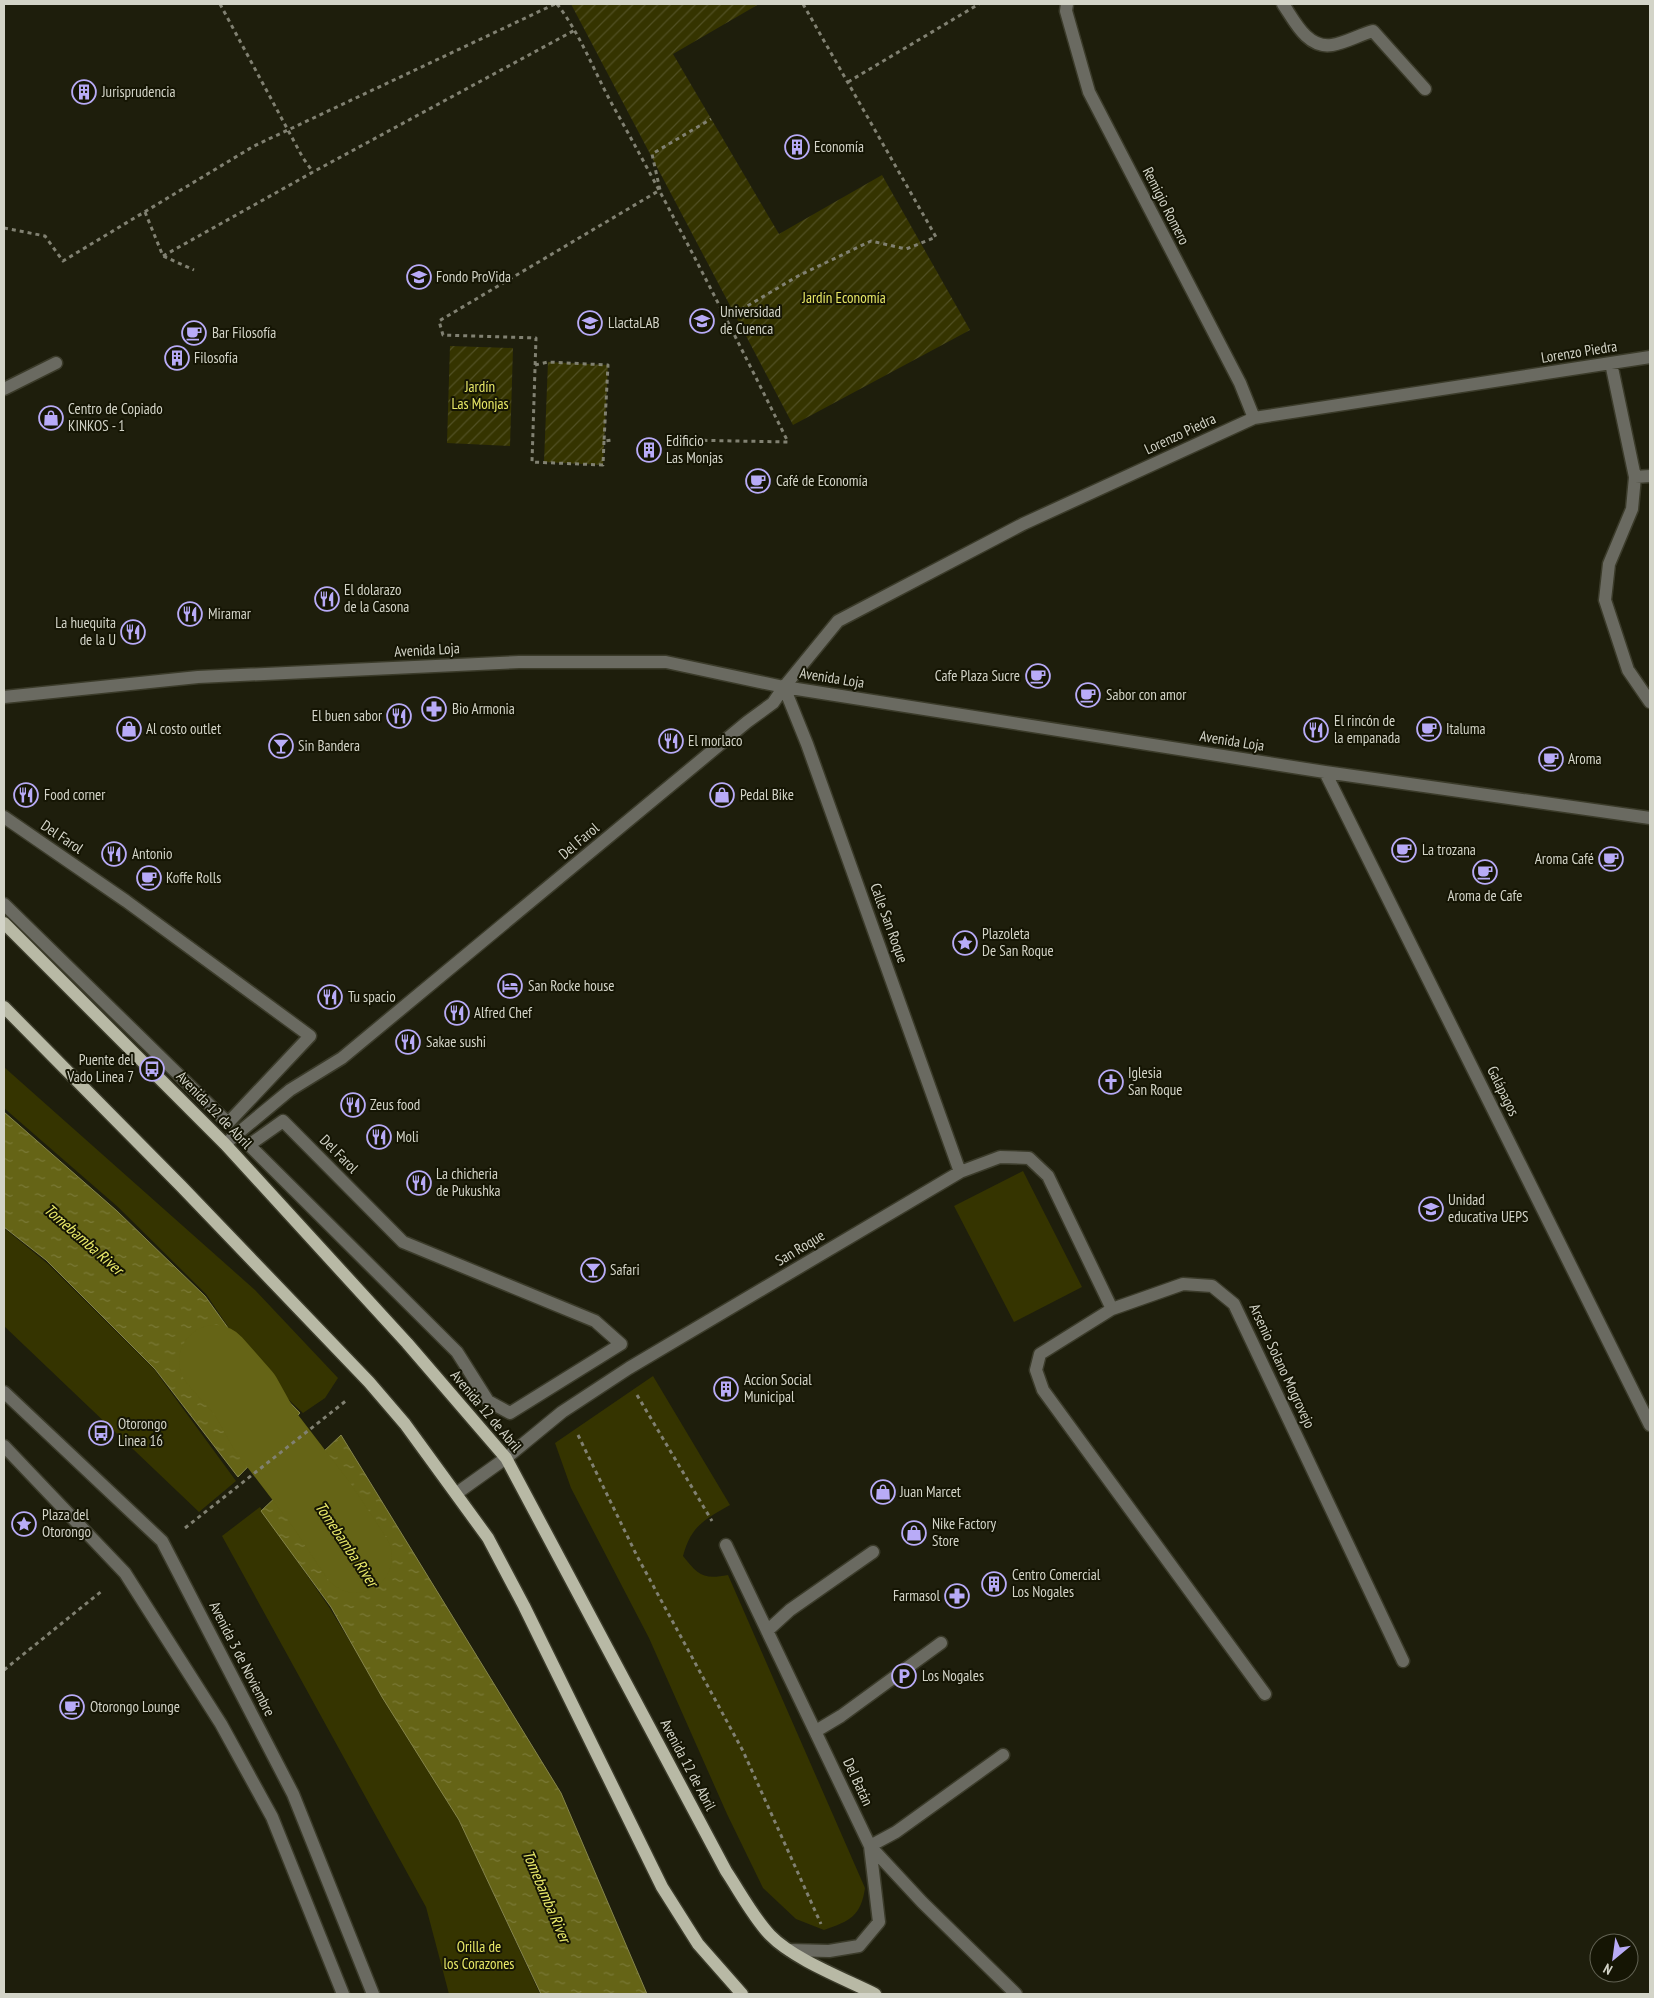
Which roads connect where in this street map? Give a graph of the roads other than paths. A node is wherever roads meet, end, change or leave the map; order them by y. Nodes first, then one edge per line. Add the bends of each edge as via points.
1 (1067, 4) edge
2 (1283, 4) edge
3 (1425, 89) dead end
4 (1650, 357) edge
5 (56, 363) dead end
6 (1611, 363) junction
7 (4, 389) edge
8 (1254, 418) junction
9 (1650, 476) edge
10 (1635, 477) junction
11 (784, 686) junction
12 (4, 697) edge
13 (1650, 702) edge
14 (1325, 772) junction
15 (4, 817) edge
16 (1650, 818) edge
17 (4, 904) edge
18 (4, 923) edge
19 (4, 1007) edge
20 (225, 1144) junction
21 (960, 1172) junction
22 (1112, 1309) junction
23 (4, 1392) edge
24 (510, 1413) joint
25 (1650, 1425) edge
26 (4, 1446) edge
27 (506, 1458) junction
28 (457, 1493) junction
29 (726, 1545) road end
30 (873, 1552) dead end
31 (767, 1631) junction
32 (941, 1644) dead end
33 (1403, 1661) dead end
34 (1264, 1694) dead end
35 (816, 1731) junction
36 (1003, 1754) dead end
37 (870, 1846) junction
38 (789, 1950) junction
39 (343, 1994) edge
40 (373, 1994) edge
41 (742, 1994) edge
42 (875, 1994) edge
43 (1016, 1994) edge

1 - 8 street, Remigio Romero via 1089,92 1240,383
2 - 3 street via 1305,36 1318,44 1331,46 1373,31
4 - 6 street, Lorenzo Piedra
5 - 7 street
6 - 8 street, Lorenzo Piedra
6 - 10 street
8 - 11 street, Lorenzo Piedra via 1023,524 838,621
9 - 10 street
10 - 13 street via 1632,509 1609,564 1604,600 1628,670
11 - 12 street, Avenida Loja via 666,662 520,662 198,677
11 - 14 street, Avenida Loja
11 - 20 street, Del Farol via 773,703 342,1058 290,1090
11 - 21 street, Calle San Roque
14 - 16 street, Avenida Loja
14 - 25 street, Galápagos
15 - 17 street, Del Farol via 126,901 310,1036 228,1123
18 - 20 main road, Avenida 12 de Abril
19 - 28 main road via 369,1382
20 - 27 main road, Avenida 12 de Abril via 407,1343
21 - 22 street, San Roque via 1000,1156 1029,1158 1048,1176
21 - 27 street, San Roque via 629,1368 562,1412
22 - 33 street, Arsenio Solano Mogrovejo via 1183,1284 1212,1286 1234,1304
22 - 34 street, Arsenio Solano Mogrovejo via 1040,1354 1036,1370 1043,1390
23 - 40 street, Avenida 3 de Noviembre via 162,1541 293,1794
24 - 24 street, Del Farol via 622,1344 596,1321 403,1242 283,1122 249,1145 456,1352 488,1401
26 - 39 street via 125,1573 221,1724 272,1817
27 - 28 street, San Roque
27 - 38 main road, Avenida 12 de Abril via 726,1871 770,1935
28 - 41 main road via 488,1538 524,1606 662,1887 698,1944
29 - 31 street, Del Batán
30 - 31 street via 790,1610
31 - 35 street, Del Batán
32 - 35 street
35 - 37 street, Del Batán
36 - 37 street via 896,1832
37 - 38 street via 879,1922 859,1946 829,1951
37 - 43 street, Del Batán
38 - 42 main road, Avenida 12 de Abril

